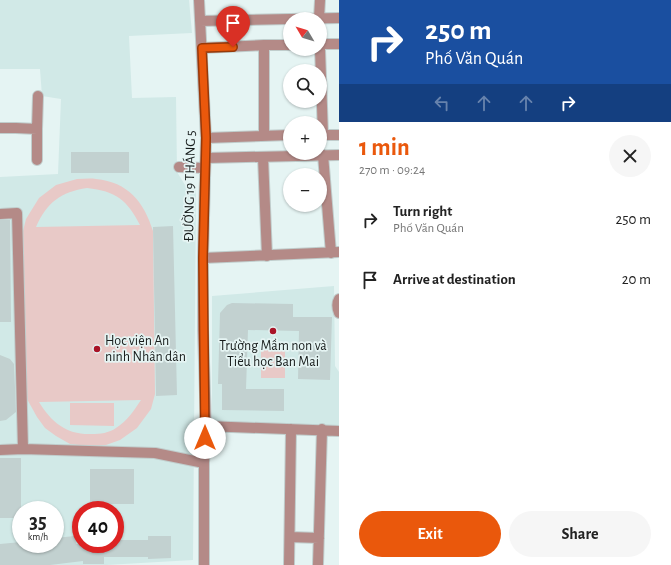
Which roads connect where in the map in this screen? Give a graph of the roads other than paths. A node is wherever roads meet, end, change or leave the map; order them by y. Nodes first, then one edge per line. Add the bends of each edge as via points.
1 (199, 0) edge
2 (320, 0) edge
3 (319, 12) edge
4 (327, 18) edge
5 (339, 18) edge
6 (283, 19) edge
7 (200, 21) junction
8 (327, 44) edge
9 (339, 44) edge
10 (264, 45) junction
11 (283, 45) edge
12 (202, 48) junction
13 (320, 56) edge
14 (38, 96) dead end
15 (322, 116) edge
16 (0, 128) edge
17 (38, 129) junction
18 (283, 135) edge
19 (327, 135) edge
20 (339, 135) edge
21 (264, 136) junction
22 (206, 138) junction
23 (283, 155) edge
24 (339, 155) edge
25 (327, 156) edge
26 (263, 157) junction
27 (37, 160) dead end
28 (323, 160) edge
29 (205, 163) junction
30 (179, 167) dead end
31 (0, 214) edge
32 (335, 253) edge
33 (267, 256) junction
34 (203, 258) junction
35 (339, 299) edge
36 (339, 313) edge
37 (206, 426) junction
38 (291, 429) junction
39 (322, 429) junction
40 (339, 430) edge
41 (23, 449) junction
42 (0, 450) edge
43 (204, 463) junction
44 (290, 537) junction
45 (318, 538) junction
46 (204, 565) edge
47 (289, 565) edge
48 (318, 565) edge

1 - 7 street, ĐƯỜNG 19 THÁNG 5
2 - 3 street
4 - 5 street
6 - 7 street
7 - 12 street, ĐƯỜNG 19 THÁNG 5
8 - 9 street
10 - 11 street
10 - 12 street
10 - 21 street
12 - 22 street, ĐƯỜNG 19 THÁNG 5
13 - 15 street
14 - 17 street
16 - 17 street
17 - 27 street
18 - 21 street
19 - 20 street
21 - 22 street
22 - 29 street, ĐƯỜNG 19 THÁNG 5
23 - 26 street
24 - 25 street
26 - 29 street
26 - 33 street
28 - 32 street
29 - 30 street
29 - 34 street, ĐƯỜNG 19 THÁNG 5
31 - 41 street via 17,213
32 - 33 street
33 - 34 street
34 - 37 street, ĐƯỜNG 19 THÁNG 5
35 - 36 street
37 - 38 street
37 - 43 street, ĐƯỜNG 19 THÁNG 5
38 - 39 street
38 - 44 street
39 - 40 street
39 - 45 street
41 - 42 street
41 - 43 street via 155,453
43 - 46 street, ĐƯỜNG 19 THÁNG 5
44 - 45 street
44 - 47 street
45 - 48 street

